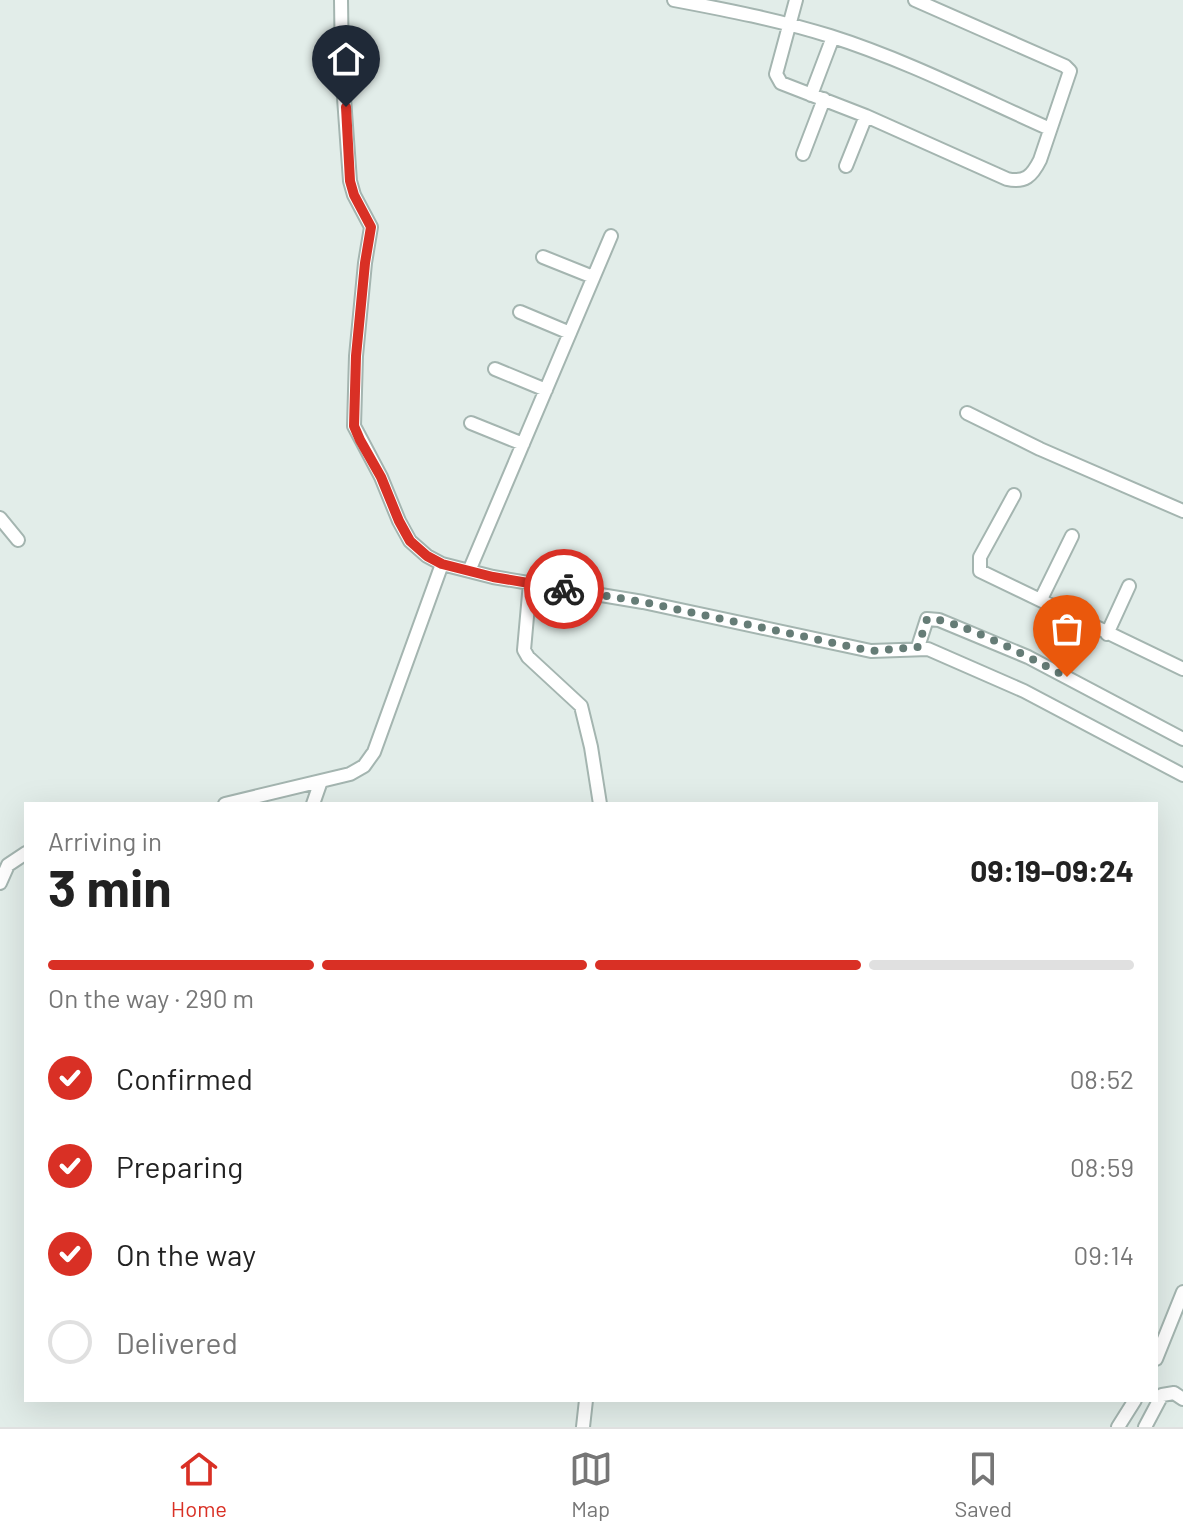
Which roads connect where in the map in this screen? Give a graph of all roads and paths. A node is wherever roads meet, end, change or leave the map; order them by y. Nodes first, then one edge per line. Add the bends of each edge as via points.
1 (341, 0) edge
2 (674, 0) edge
3 (796, 0) edge
4 (915, 0) edge
5 (788, 24) junction
6 (833, 37) junction
7 (811, 95) junction
8 (824, 99) junction
9 (866, 116) junction
10 (1050, 129) junction
11 (803, 154) dead end
12 (846, 166) dead end
13 (611, 236) dead end
14 (543, 257) dead end
15 (593, 277) junction
16 (520, 312) dead end
17 (570, 333) junction
18 (495, 369) dead end
19 (546, 390) junction
20 (967, 413) dead end
21 (471, 423) dead end
22 (523, 444) junction
23 (1014, 495) dead end
24 (1183, 511) edge
25 (0, 518) edge
26 (1072, 536) dead end
27 (18, 540) dead end
28 (442, 564) junction
29 (469, 571) junction
30 (530, 583) junction
31 (1129, 586) dead end
32 (1041, 599) junction
33 (1107, 634) junction
34 (918, 647) junction
35 (1183, 669) edge
36 (1183, 739) edge
37 (1183, 775) edge
38 (321, 781) junction
39 (233, 802) edge
40 (314, 802) edge
41 (600, 802) edge
42 (24, 854) edge
43 (0, 883) edge
44 (1183, 1292) edge
45 (1158, 1354) edge
46 (1183, 1399) edge
47 (586, 1402) edge
48 (1134, 1402) edge
49 (583, 1427) edge
50 (1118, 1427) edge
51 (1145, 1427) edge

1 - 28 street via 350,181 371,227 354,426 410,541
2 - 5 street
3 - 5 street
4 - 10 street via 1065,66 1070,79
5 - 6 street
5 - 7 street via 777,80
6 - 7 street
6 - 10 street
7 - 8 street
8 - 9 street
8 - 11 street
9 - 10 street via 1016,181 1033,174
9 - 12 street
13 - 15 street
14 - 15 street
15 - 17 street
16 - 17 street
17 - 19 street
18 - 19 street
19 - 22 street
20 - 24 street
21 - 22 street
22 - 29 street
23 - 32 street via 980,557 980,571
25 - 27 street
26 - 32 street
28 - 29 street
28 - 38 street via 374,752 350,774
29 - 30 street
30 - 34 street via 871,651
30 - 41 street via 524,650 581,706
31 - 33 street
32 - 33 street
33 - 35 street
34 - 36 street via 927,619 939,620 1028,657
34 - 37 street via 1024,691
38 - 39 street
38 - 40 street
42 - 43 street via 8,865
44 - 45 street
46 - 51 street via 1174,1393 1162,1395
47 - 49 street
48 - 50 street

